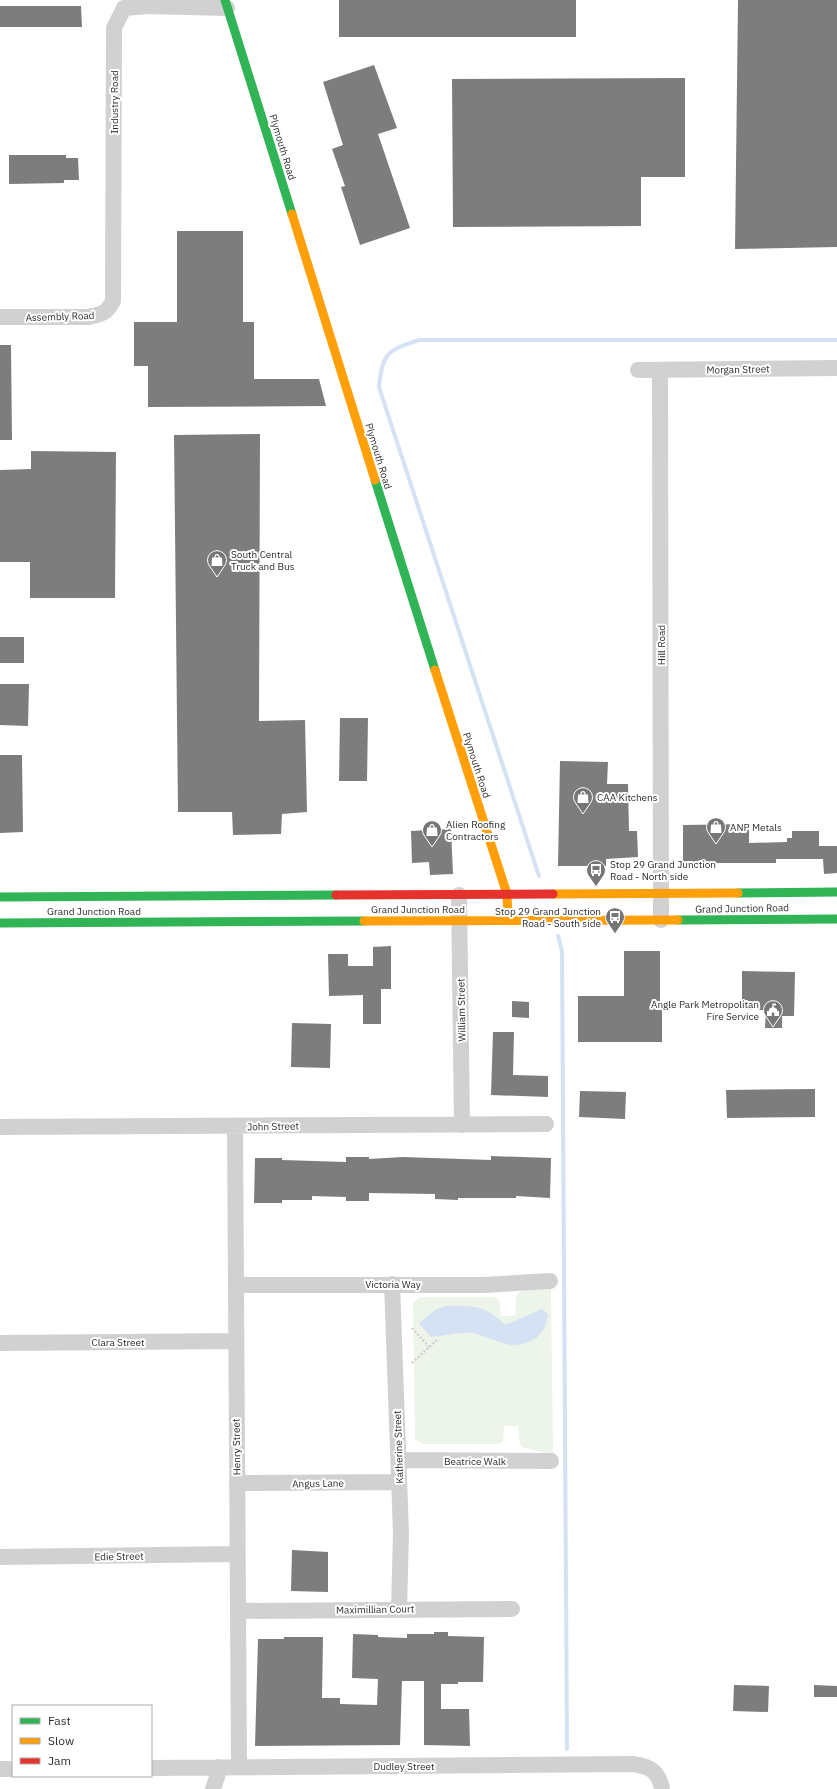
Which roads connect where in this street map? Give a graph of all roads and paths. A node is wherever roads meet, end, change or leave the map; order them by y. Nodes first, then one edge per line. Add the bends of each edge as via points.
1 (226, 4) edge
2 (113, 301) joint
3 (0, 317) edge
4 (837, 368) edge
5 (638, 370) dead end
6 (660, 370) junction
7 (837, 892) edge
8 (661, 893) junction
9 (459, 894) junction
10 (507, 894) junction
11 (0, 897) edge
12 (837, 919) edge
13 (460, 920) junction
14 (508, 920) junction
15 (661, 920) junction
16 (0, 923) edge
17 (546, 1124) dead end
18 (462, 1125) junction
19 (0, 1127) edge
20 (235, 1127) junction
21 (550, 1281) dead end
22 (392, 1284) junction
23 (236, 1285) junction
24 (412, 1328) dead end
25 (437, 1340) dead end
26 (0, 1342) edge
27 (235, 1342) junction
28 (429, 1348) junction
29 (412, 1363) dead end
30 (399, 1460) junction
31 (551, 1461) dead end
32 (399, 1482) junction
33 (237, 1483) junction
34 (237, 1554) junction
35 (0, 1557) edge
36 (512, 1608) dead end
37 (398, 1609) junction
38 (238, 1611) junction
39 (239, 1767) junction
40 (152, 1768) edge
41 (219, 1768) junction
42 (0, 1769) edge
43 (12, 1769) edge
44 (213, 1789) edge
45 (662, 1789) edge

1 - 2 street, Industry Road via 124,8 114,28
1 - 10 main road, Plymouth Road
2 - 3 street, Assembly Road via 108,311 88,317
4 - 6 street, Morgan Street
5 - 6 street, Morgan Street
6 - 8 street, Hill Road
7 - 8 main road, Grand Junction Road
8 - 10 main road, Grand Junction Road
8 - 15 street, Hill Road
9 - 10 main road, Grand Junction Road
9 - 11 main road, Grand Junction Road via 300,899
9 - 13 street, William Street
10 - 14 main road, Plymouth Road
12 - 15 main road, Grand Junction Road
13 - 14 main road, Grand Junction Road
13 - 16 main road, Grand Junction Road via 300,918
13 - 18 street, William Street
14 - 15 main road, Grand Junction Road
17 - 18 street, John Street
18 - 20 street, John Street
19 - 20 street, John Street
20 - 23 street, Henry Street
21 - 22 street, Victoria Way
22 - 23 street, Victoria Way
22 - 30 street, Katherine Street
23 - 27 street, Henry Street
24 - 28 path
25 - 28 path
26 - 27 street, Clara Street
27 - 33 street, Henry Street
28 - 29 path
30 - 31 street, Beatrice Walk
30 - 32 street, Katherine Street
32 - 33 street, Angus Lane
32 - 37 street, Katherine Street via 401,1533
33 - 34 street, Henry Street
34 - 35 street, Edie Street
34 - 38 street, Henry Street
36 - 37 street, Maximillian Court
37 - 38 street, Maximillian Court
38 - 39 street, Henry Street
39 - 41 street, Dudley Street
39 - 45 street, Dudley Street via 633,1764 648,1767 656,1772 661,1780
40 - 41 street, Dudley Street
41 - 44 street
42 - 43 street

